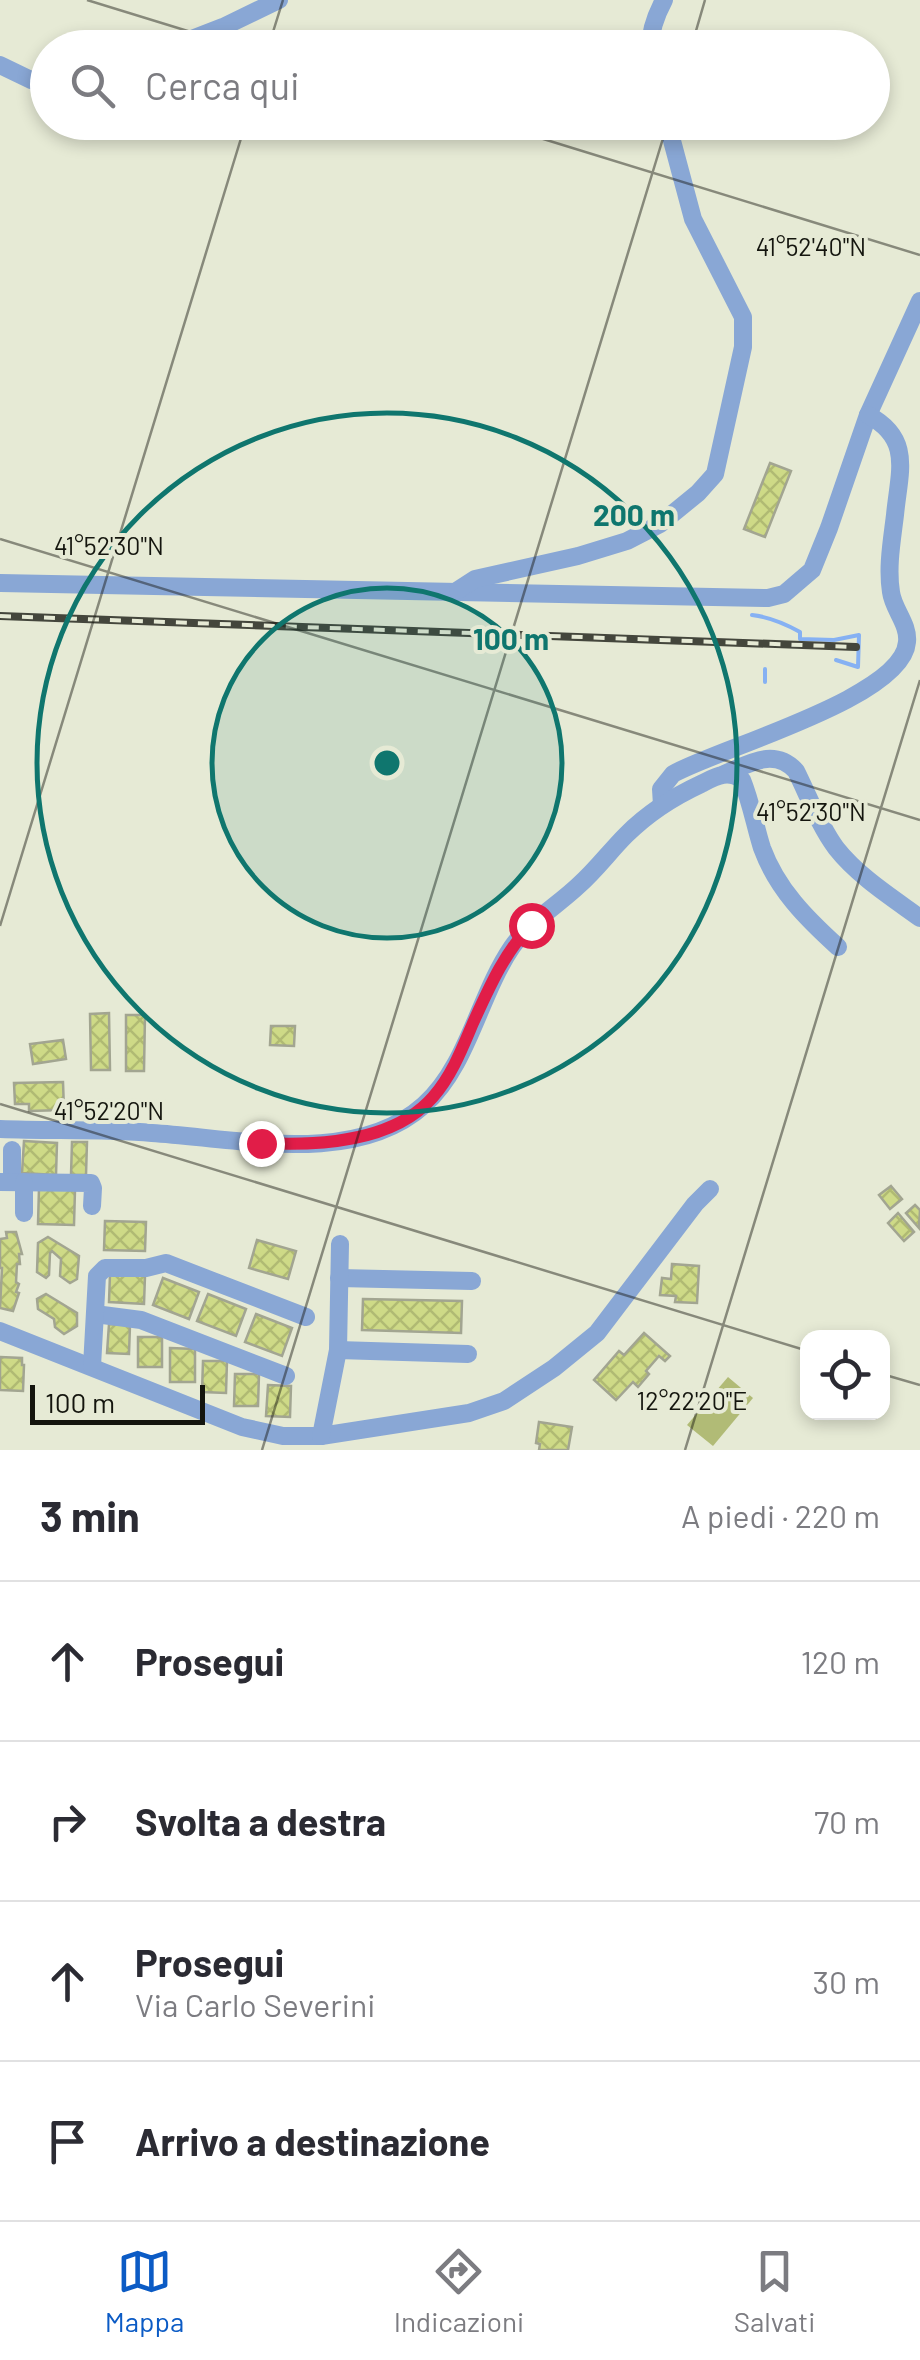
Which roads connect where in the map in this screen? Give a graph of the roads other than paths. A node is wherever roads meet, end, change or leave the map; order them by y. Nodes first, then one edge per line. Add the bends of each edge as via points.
1 (279, 0) edge
2 (664, 0) edge
3 (213, 30) edge
4 (652, 30) edge
5 (0, 65) edge
6 (30, 80) edge
7 (672, 140) edge
8 (920, 301) edge
9 (868, 415) junction
10 (0, 583) edge
11 (458, 590) junction
12 (723, 774) junction
13 (662, 805) junction
14 (920, 918) edge
15 (838, 947) dead end
16 (0, 1129) edge
17 (12, 1150) dead end
18 (12, 1182) edge
19 (710, 1190) dead end
20 (92, 1206) dead end
21 (24, 1213) dead end
22 (340, 1244) dead end
23 (339, 1278) junction
24 (472, 1281) dead end
25 (95, 1314) junction
26 (306, 1317) dead end
27 (0, 1331) edge
28 (338, 1350) junction
29 (468, 1354) dead end
30 (92, 1366) junction
31 (286, 1376) dead end
32 (321, 1436) junction

1 - 3 street
2 - 4 street
5 - 6 street
7 - 11 street via 693,219 743,317 743,347 715,474 660,524 627,541
8 - 9 street
9 - 11 street via 812,570 784,594
9 - 13 street via 898,442 891,595 908,637 906,652 853,696 673,774 661,789
10 - 11 street
12 - 13 street
12 - 14 street via 763,758 790,764 843,856
12 - 15 street via 744,785 779,882
13 - 16 street via 517,941 454,1066 409,1117 376,1132 314,1143
17 - 18 street
18 - 20 street via 91,1183
18 - 21 street
19 - 32 street via 597,1333 504,1401
22 - 23 street
23 - 24 street
23 - 28 street
25 - 26 street via 101,1270 166,1264
25 - 30 street
25 - 31 street via 141,1320
27 - 30 street
28 - 29 street
28 - 32 street
30 - 32 street via 249,1429

